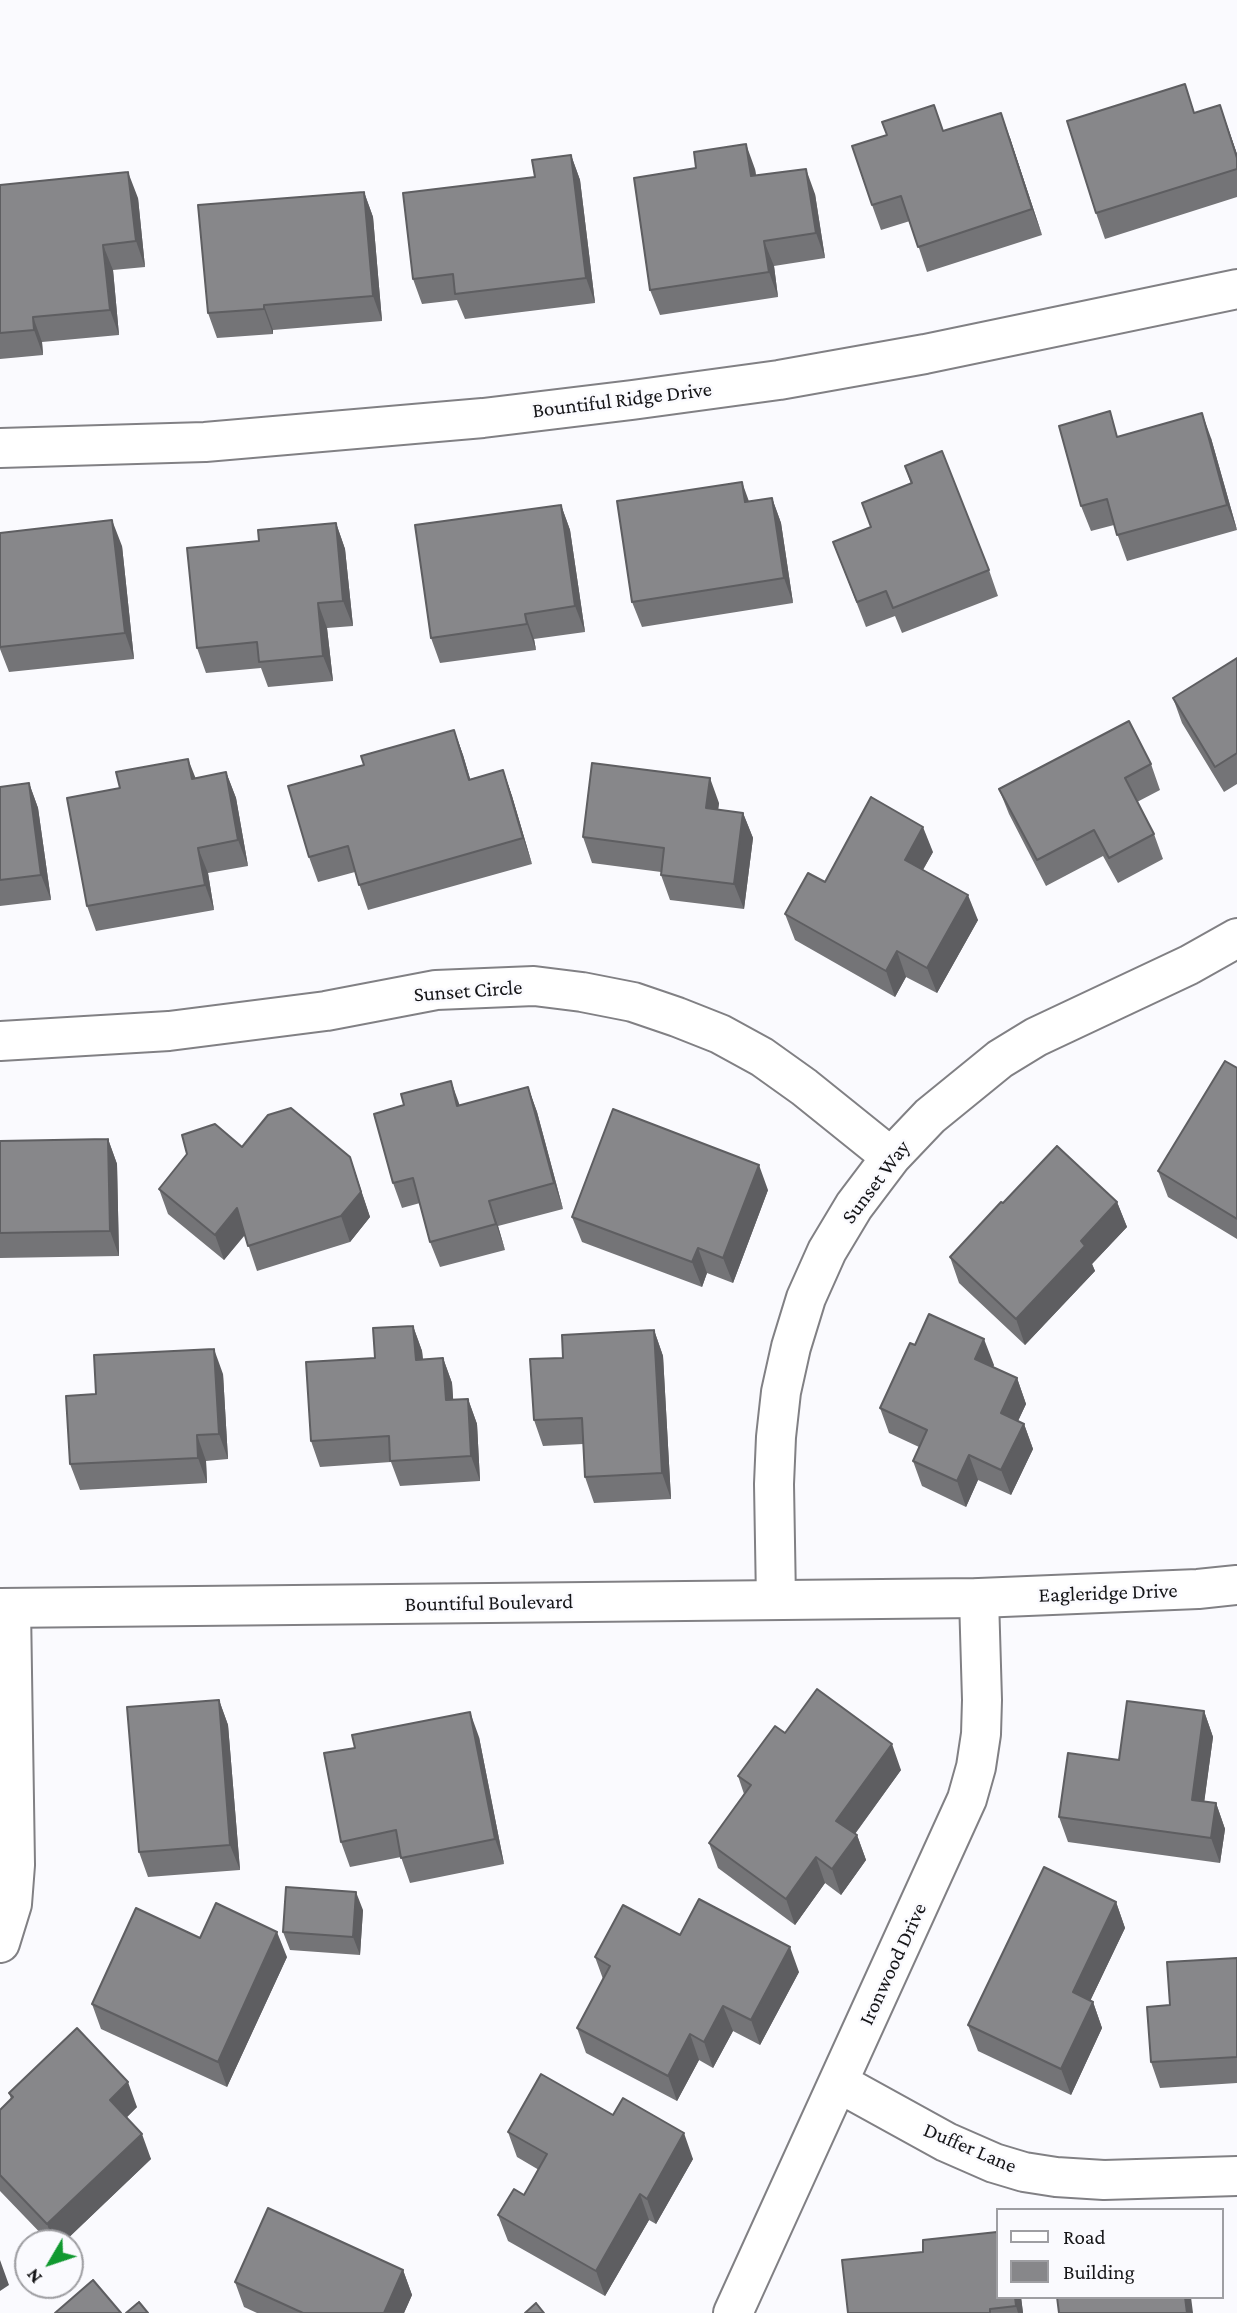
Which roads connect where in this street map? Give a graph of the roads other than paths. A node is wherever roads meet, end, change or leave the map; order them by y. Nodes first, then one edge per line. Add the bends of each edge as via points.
1 (1237, 289) edge
2 (0, 448) edge
3 (1237, 938) edge
4 (0, 1041) edge
5 (891, 1157) junction
6 (1237, 1585) edge
7 (979, 1598) junction
8 (776, 1600) junction
9 (6, 1608) edge
10 (0, 1943) edge
11 (839, 2083) junction
12 (1237, 2176) edge
13 (733, 2313) edge

1 - 2 street, Bountiful Ridge Drive via 911,357 632,400 205,442
3 - 5 street, Sunset Way via 1035,1037 1000,1059 930,1116
4 - 5 street, Sunset Circle via 169,1031 326,1011 448,989 534,986 582,992 633,1002 720,1034 804,1087
5 - 8 street, Sunset Way via 827,1251 791,1347 776,1437
6 - 7 street, Eagleridge Drive
7 - 8 street, Bountiful Boulevard
7 - 11 street, Ironwood Drive via 982,1700 976,1767 967,1798
8 - 9 street, Bountiful Boulevard
9 - 10 street via 15,1865 12,1904
11 - 12 street, Duffer Lane via 946,2142 1024,2172 1104,2180
11 - 13 street, Ironwood Drive

